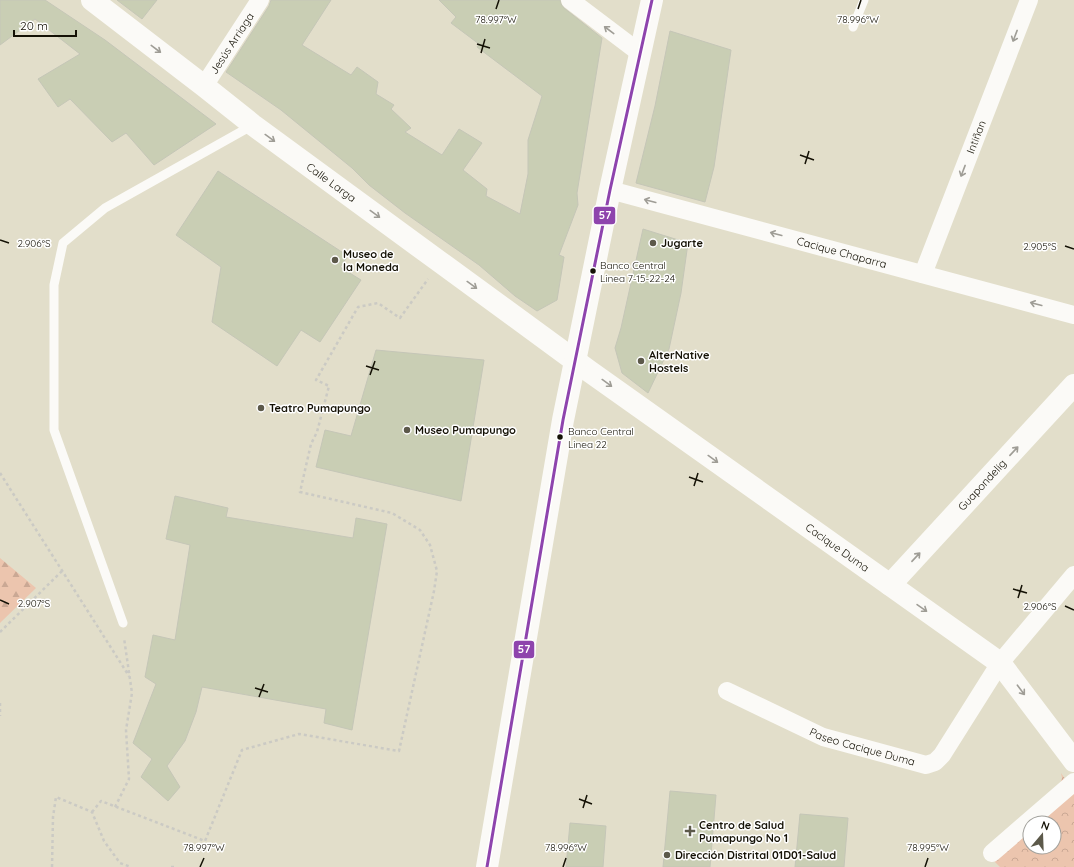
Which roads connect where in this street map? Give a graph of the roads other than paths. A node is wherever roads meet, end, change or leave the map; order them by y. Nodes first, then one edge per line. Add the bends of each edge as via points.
1 (92, 0) edge
2 (260, 0) edge
3 (570, 0) edge
4 (652, 0) edge
5 (864, 0) edge
6 (1029, 0) edge
7 (853, 27) dead end
8 (640, 54) junction
9 (204, 86) junction
10 (253, 125) junction
11 (610, 190) junction
12 (923, 274) junction
13 (1074, 315) edge
14 (575, 360) junction
15 (1074, 385) edge
16 (1074, 575) edge
17 (890, 585) junction
18 (123, 623) road end
19 (1000, 663) junction
20 (727, 691) dead end
21 (1074, 761) edge
22 (1074, 782) edge
23 (992, 853) dead end
24 (487, 867) edge

1 -> 9 street, Calle Larga
2 - 9 street, Jesús Arriaga
8 -> 3 street
4 - 8 street
5 - 7 lane
6 -> 12 street, Intiñan
8 - 11 street
9 - 10 street, Calle Larga
10 -> 14 street, Calle Larga
10 - 18 lane via 105,208 63,243 54,285 54,430
12 -> 11 street, Cacique Chaparra
11 - 14 street
13 -> 12 street, Cacique Chaparra
14 -> 17 street, Cacique Duma
14 - 24 street via 554,465
17 -> 15 street, Guapondelig
16 - 19 street, Paseo Cacique Duma
17 -> 19 street, Cacique Duma
19 - 20 street, Paseo Cacique Duma via 942,755 935,762 926,765 823,737
19 -> 21 street, Cacique Duma
22 - 23 street

